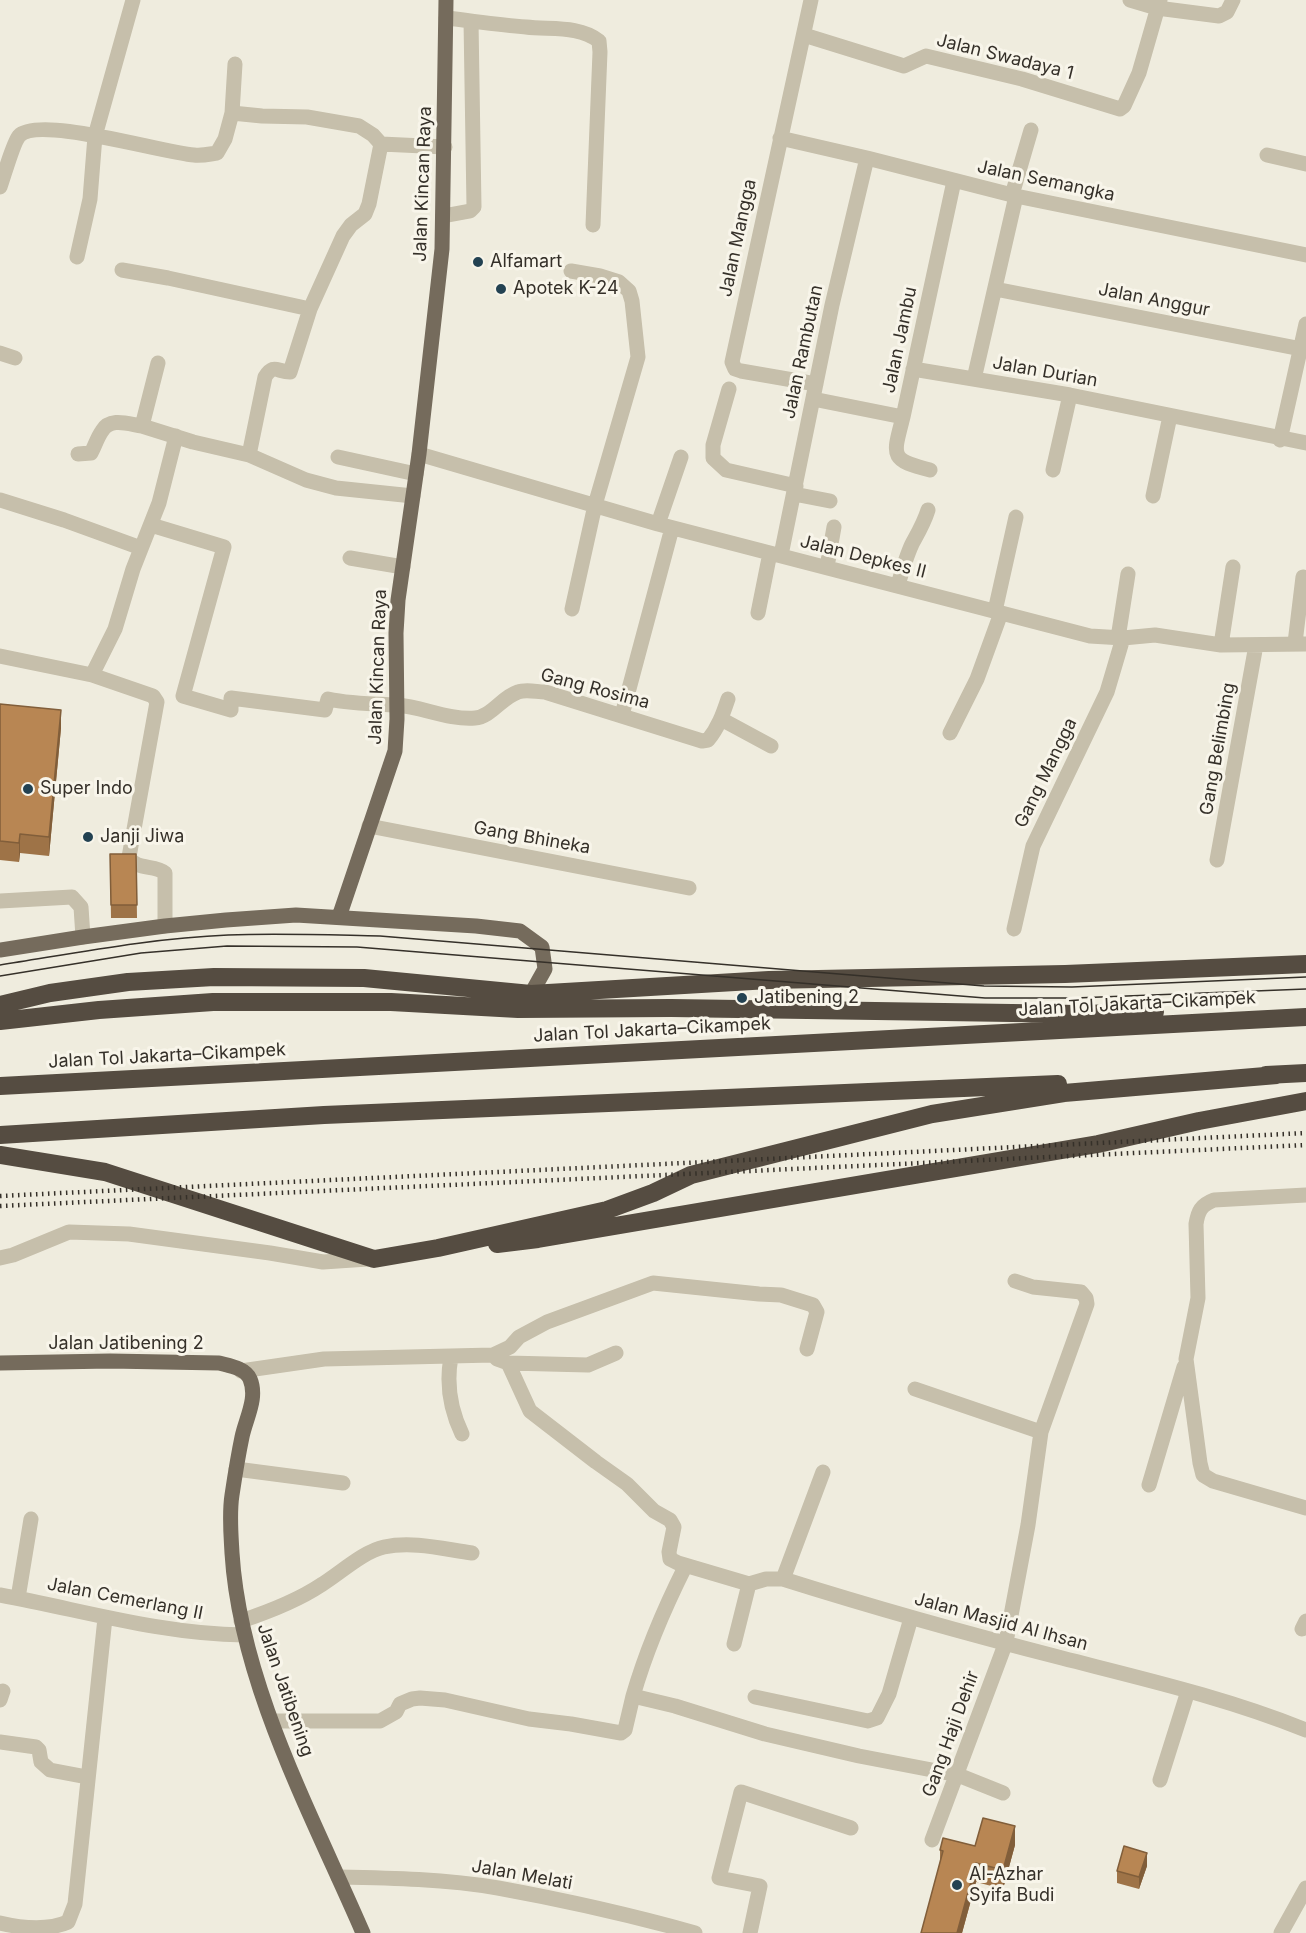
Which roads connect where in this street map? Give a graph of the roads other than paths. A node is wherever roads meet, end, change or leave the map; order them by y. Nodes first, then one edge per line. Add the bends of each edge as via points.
1 (133, 0) edge
2 (446, 0) edge
3 (811, 0) edge
4 (1130, 0) edge
5 (1233, 0) edge
6 (1159, 4) edge
7 (446, 18) junction
8 (471, 21) junction
9 (804, 35) junction
10 (235, 64) dead end
11 (231, 113) junction
12 (1031, 130) dead end
13 (95, 136) junction
14 (780, 138) junction
15 (381, 144) junction
16 (445, 147) junction
17 (1267, 155) dead end
18 (867, 158) junction
19 (1306, 164) edge
20 (954, 181) junction
21 (0, 187) edge
22 (1014, 195) junction
23 (443, 216) junction
24 (593, 225) dead end
25 (1306, 255) edge
26 (76, 256) dead end
27 (122, 270) dead end
28 (571, 271) dead end
29 (995, 289) junction
30 (310, 309) junction
31 (1306, 324) edge
32 (1303, 349) edge
33 (0, 353) edge
34 (15, 358) dead end
35 (158, 363) dead end
36 (914, 369) junction
37 (974, 379) junction
38 (729, 389) dead end
39 (814, 392) junction
40 (1070, 395) junction
41 (1170, 416) junction
42 (903, 417) junction
43 (142, 426) junction
44 (176, 436) junction
45 (1280, 440) junction
46 (1306, 443) edge
47 (78, 454) dead end
48 (419, 454) junction
49 (249, 455) junction
50 (681, 457) dead end
51 (338, 458) dead end
52 (930, 470) dead end
53 (1053, 470) dead end
54 (416, 474) junction
55 (795, 490) junction
56 (413, 496) junction
57 (1153, 496) dead end
58 (0, 500) edge
59 (830, 501) dead end
60 (595, 506) junction
61 (928, 510) dead end
62 (1016, 517) dead end
63 (151, 525) junction
64 (665, 526) junction
65 (834, 527) dead end
66 (141, 548) junction
67 (776, 554) junction
68 (350, 558) dead end
69 (403, 567) junction
70 (827, 567) junction
71 (1233, 567) dead end
72 (1128, 574) dead end
73 (1303, 577) dead end
74 (897, 585) junction
75 (572, 609) dead end
76 (998, 612) junction
77 (758, 614) dead end
78 (1120, 638) junction
79 (1301, 644) edge
80 (1221, 645) junction
81 (1256, 645) junction
82 (0, 656) edge
83 (92, 675) junction
84 (728, 699) dead end
85 (391, 706) junction
86 (622, 715) junction
87 (721, 719) junction
88 (950, 733) dead end
89 (771, 746) dead end
90 (369, 826) junction
91 (1217, 860) dead end
92 (689, 888) dead end
93 (0, 901) edge
94 (339, 917) junction
95 (165, 926) junction
96 (1014, 929) dead end
97 (83, 937) junction
98 (0, 950) edge
99 (1306, 964) edge
100 (531, 994) junction
101 (0, 1005) edge
102 (1306, 1011) edge
103 (1306, 1017) edge
104 (0, 1021) edge
105 (1306, 1073) edge
106 (1277, 1075) junction
107 (0, 1086) edge
108 (1306, 1101) edge
109 (0, 1135) edge
110 (0, 1155) edge
111 (1306, 1195) edge
112 (438, 1248) junction
113 (0, 1258) edge
114 (374, 1259) junction
115 (1015, 1281) dead end
116 (807, 1350) dead end
117 (616, 1353) dead end
118 (493, 1355) junction
119 (451, 1357) junction
120 (1186, 1359) junction
121 (0, 1363) edge
122 (508, 1363) junction
123 (245, 1373) junction
124 (915, 1389) dead end
125 (1041, 1432) junction
126 (462, 1434) dead end
127 (236, 1469) junction
128 (823, 1472) dead end
129 (343, 1483) dead end
130 (1149, 1485) dead end
131 (1306, 1508) edge
132 (31, 1519) dead end
133 (472, 1553) dead end
134 (685, 1567) junction
135 (783, 1579) junction
136 (749, 1584) junction
137 (0, 1595) edge
138 (18, 1598) junction
139 (105, 1618) junction
140 (911, 1618) junction
141 (242, 1628) junction
142 (1006, 1642) junction
143 (734, 1644) dead end
144 (1188, 1690) junction
145 (633, 1696) junction
146 (755, 1697) dead end
147 (272, 1721) junction
148 (1306, 1730) edge
149 (0, 1743) edge
150 (957, 1776) junction
151 (87, 1777) junction
152 (1160, 1780) dead end
153 (1003, 1792) dead end
154 (851, 1828) dead end
155 (932, 1840) dead end
156 (338, 1877) junction
157 (1306, 1887) edge
158 (0, 1923) edge
159 (363, 1933) edge
160 (695, 1933) edge
161 (750, 1933) edge
162 (1281, 1933) edge

1 - 13 street
2 - 7 main road, Jalan Kincan Raya
3 - 9 street
4 - 6 street
5 - 6 street via 1227,12 1219,16
6 - 9 street, Jalan Swadaya 1 via 1139,73 1120,109 933,57 926,56 904,66
7 - 8 street
7 - 16 main road, Jalan Kincan Raya
8 - 23 street via 474,207
8 - 24 street via 570,29 599,40
9 - 14 street, Jalan Mangga
10 - 11 street
11 - 13 street via 217,153 196,155
11 - 15 street via 307,117 359,126
12 - 22 street
13 - 21 street via 26,131 18,137
13 - 26 street via 90,199
14 - 18 street, Jalan Semangka
14 - 39 street, Jalan Mangga via 732,362 735,369
15 - 16 street
15 - 30 street via 365,214 343,236
16 - 23 main road, Jalan Kincan Raya
17 - 19 street
18 - 20 street, Jalan Semangka
18 - 39 street, Jalan Rambutan
20 - 22 street, Jalan Semangka
20 - 36 street, Jalan Jambu
22 - 25 street, Jalan Semangka
22 - 29 street
23 - 48 main road, Jalan Kincan Raya
27 - 30 street
28 - 60 street via 619,282 629,291 637,344 637,366
29 - 32 street, Jalan Anggur
29 - 37 street
30 - 49 street via 290,372 273,369 265,377
31 - 32 street
32 - 45 street
33 - 34 street
35 - 43 street
36 - 37 street, Jalan Durian
36 - 42 street, Jalan Jambu
37 - 40 street, Jalan Durian
38 - 55 street via 713,458 726,470
39 - 42 street, Jalan Jambu
39 - 55 street, Jalan Rambutan
40 - 41 street, Jalan Durian
40 - 53 street
41 - 45 street, Jalan Durian
41 - 57 street
42 - 52 street via 896,445 900,460
43 - 44 street
43 - 47 street via 111,423 101,432 91,453
44 - 49 street
44 - 63 street
45 - 46 street, Jalan Durian
48 - 54 main road, Jalan Kincan Raya
48 - 60 street, Jalan Depkes II
49 - 56 street via 306,480 336,488
50 - 64 street
51 - 54 street
54 - 56 main road, Jalan Kincan Raya
55 - 59 street
55 - 67 street, Jalan Rambutan
56 - 69 main road, Jalan Kincan Raya
58 - 66 street
60 - 64 street, Jalan Depkes II
60 - 75 street
61 - 74 street
62 - 76 street
63 - 66 street
63 - 85 street, Gang Rosima via 224,547 183,696 231,710 231,698 325,710 328,699
64 - 67 street, Jalan Depkes II
64 - 86 street
65 - 70 street
66 - 83 street via 115,629
67 - 70 street, Jalan Depkes II
67 - 77 street, Jalan Rambutan
68 - 69 street
69 - 85 main road, Jalan Kincan Raya
70 - 74 street, Jalan Depkes II
71 - 80 street
72 - 78 street, Gang Mangga
73 - 79 street
74 - 76 street, Jalan Depkes II
76 - 78 street, Jalan Depkes II via 1090,636
76 - 88 street via 977,679
78 - 80 street, Jalan Depkes II via 1155,635
78 - 96 street, Gang Mangga via 1107,692 1033,846
79 - 81 street, Jalan Depkes II
80 - 81 street, Jalan Depkes II
81 - 91 street, Gang Belimbing
82 - 83 street
83 - 95 street via 153,696 157,702 129,857 131,862 165,873
84 - 87 street, Gang Rosima
85 - 86 street, Gang Rosima via 475,718 485,716 518,692 532,691
85 - 90 main road, Jalan Kincan Raya via 395,751
86 - 87 street, Gang Rosima via 702,741 708,740
87 - 89 street
90 - 92 street, Gang Bhineka
90 - 94 main road, Jalan Kincan Raya
93 - 97 street via 72,897 81,907
94 - 95 main road via 296,915
94 - 100 main road via 520,932 542,946 545,969
95 - 97 main road
97 - 98 main road
99 - 100 highway via 769,980
100 - 101 highway via 364,978 214,977 128,982
102 - 104 highway via 1080,1014 213,1002
103 - 107 highway, Jalan Tol Jakarta–Cikampek
105 - 106 highway
106 - 109 highway via 335,1115
106 - 112 highway via 1064,1094 932,1114 691,1175 607,1210
108 - 112 highway via 1098,1144 537,1239
110 - 114 highway via 105,1172
111 - 120 street via 1214,1200 1204,1204 1196,1224 1198,1298
112 - 114 highway
113 - 114 street via 69,1232 129,1234 323,1262
115 - 125 street, Gang Haji Dehir via 1081,1292 1087,1304
116 - 118 street via 817,1312 813,1305 781,1295 653,1283 547,1322
117 - 122 street via 588,1365
118 - 119 street
118 - 122 street
119 - 123 street via 324,1359
119 - 126 street via 448,1382
120 - 130 street
120 - 131 street via 1203,1475
121 - 123 main road, Jalan Jatibening 2 via 177,1361 219,1363
122 - 134 street via 530,1411 670,1520 674,1527 670,1559
123 - 127 main road, Jalan Jatibening via 253,1387 253,1400
124 - 125 street
125 - 142 street, Gang Haji Dehir
127 - 129 street
127 - 141 main road, Jalan Jatibening via 231,1532
128 - 135 street
132 - 138 street
133 - 141 street via 406,1544 382,1547 319,1587
134 - 136 street, Jalan Masjid Al Ihsan
134 - 145 street via 644,1658
135 - 136 street, Jalan Masjid Al Ihsan
135 - 140 street, Jalan Masjid Al Ihsan
136 - 143 street
137 - 138 street, Jalan Cemerlang II
138 - 139 street, Jalan Cemerlang II
139 - 141 street, Jalan Cemerlang II via 186,1633
139 - 151 street
140 - 142 street, Jalan Masjid Al Ihsan
140 - 146 street via 889,1694 877,1718 868,1721
141 - 147 main road, Jalan Jatibening
142 - 144 street, Jalan Masjid Al Ihsan
142 - 150 street, Gang Haji Dehir
144 - 148 street, Jalan Masjid Al Ihsan
144 - 152 street
145 - 147 street via 621,1733 420,1698 400,1704 396,1712 380,1721
145 - 150 street via 765,1734
147 - 156 main road, Jalan Jatibening
149 - 151 street via 36,1747 41,1762 50,1770
150 - 153 street
150 - 155 street, Gang Haji Dehir
151 - 158 street via 75,1904 68,1922 18,1928
154 - 161 street via 741,1792 719,1878 760,1886
156 - 159 main road, Jalan Jatibening
156 - 160 street, Jalan Melati via 414,1879 498,1888
157 - 162 street

